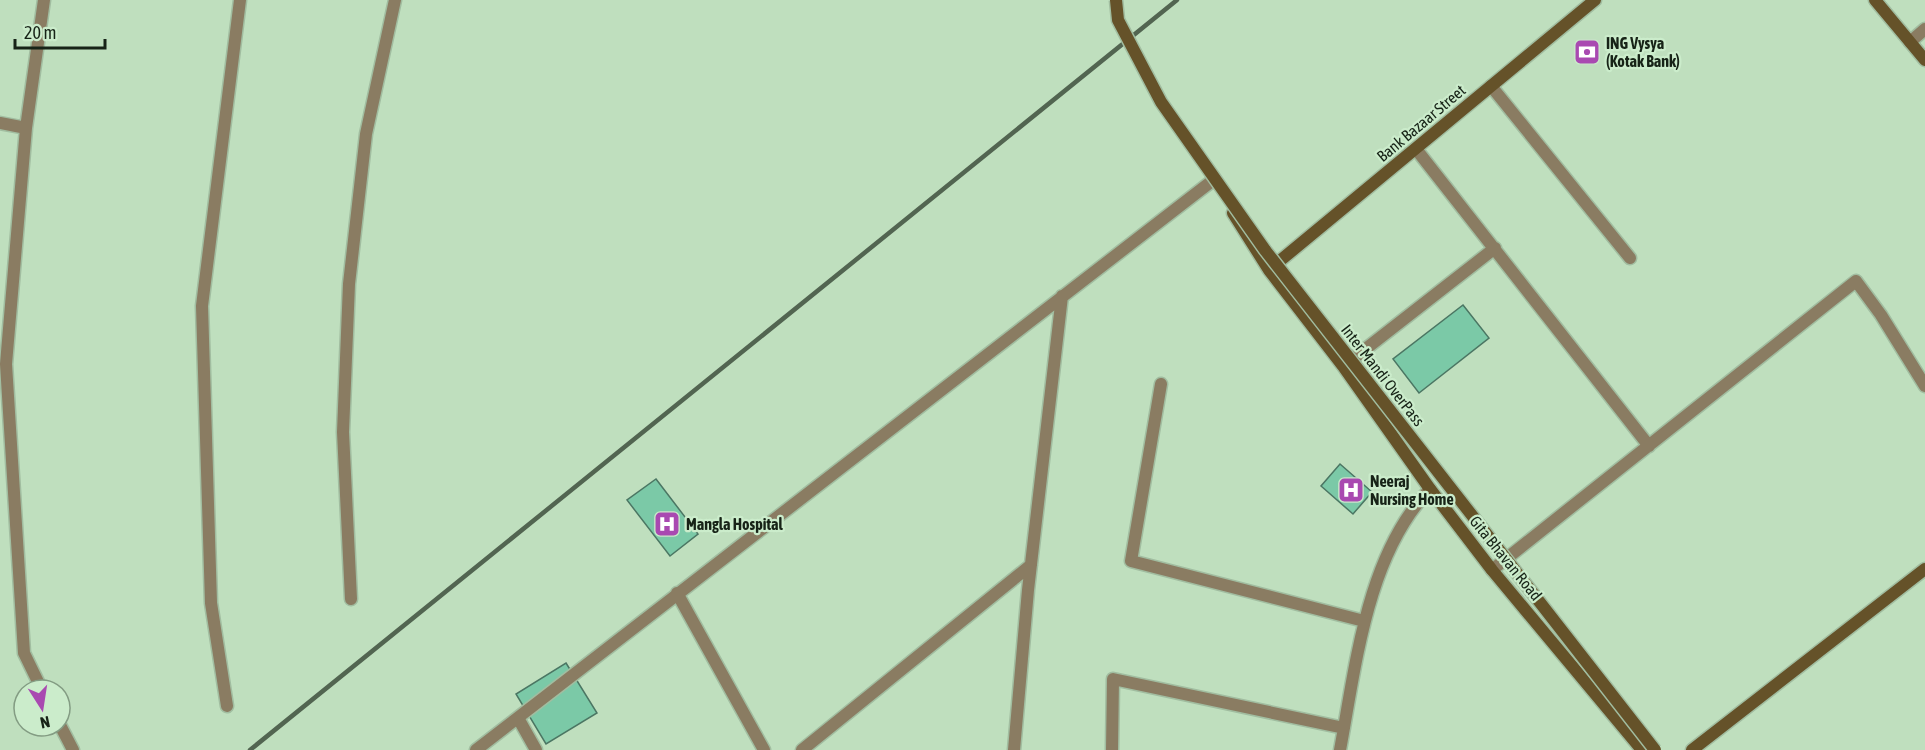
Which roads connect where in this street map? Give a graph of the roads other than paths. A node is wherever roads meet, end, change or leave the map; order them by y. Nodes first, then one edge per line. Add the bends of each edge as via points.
1 (44, 0) edge
2 (240, 0) edge
3 (395, 0) edge
4 (1116, 0) edge
5 (1594, 0) edge
6 (1875, 0) edge
7 (1925, 29) edge
8 (1910, 42) junction
9 (1925, 60) edge
10 (1491, 86) junction
11 (0, 123) edge
12 (26, 128) junction
13 (1186, 146) dead end
14 (1416, 149) junction
15 (1212, 181) junction
16 (1495, 248) junction
17 (1630, 258) dead end
18 (1269, 270) junction
19 (1062, 296) junction
20 (1343, 366) junction
21 (1161, 384) dead end
22 (1925, 386) edge
23 (1649, 446) junction
24 (1430, 489) junction
25 (1031, 565) junction
26 (1925, 569) edge
27 (1492, 570) junction
28 (677, 593) junction
29 (351, 599) dead end
30 (1364, 621) junction
31 (36, 678) edge
32 (227, 706) dead end
33 (518, 718) junction
34 (1344, 728) junction
35 (476, 750) edge
36 (536, 750) edge
37 (764, 750) edge
38 (802, 750) edge
39 (1014, 750) edge
40 (1112, 750) edge
41 (1340, 750) edge
42 (1642, 750) edge
43 (1656, 750) edge
44 (1692, 750) edge

1 - 12 street
2 - 32 street via 202,306 212,603
3 - 29 street via 366,134 349,284 343,432
4 - 43 street, Inter Mandi OverPass, bridge via 1118,20 1161,102 1265,250
5 - 10 street, Bank Bazaar Street
6 - 8 street
7 - 8 street
8 - 9 street
10 - 14 street, Bank Bazaar Street
10 - 17 street
11 - 12 street
12 - 31 street via 6,364 24,653
13 - 15 street, Gita Bhavan Road
14 - 16 street
14 - 18 street, Bank Bazaar Street
15 - 18 street, Gita Bhavan Road
15 - 19 street
16 - 20 street
16 - 23 street
18 - 20 street, Gita Bhavan Road
19 - 25 street
19 - 28 street
20 - 24 street, Gita Bhavan Road
21 - 30 street via 1131,561
22 - 23 street via 1856,281
23 - 27 street
24 - 27 street, Gita Bhavan Road
24 - 30 street via 1396,535
25 - 38 street
25 - 39 street
26 - 44 street
27 - 42 street, Gita Bhavan Road
28 - 33 street
28 - 37 street
30 - 34 street
33 - 35 street
33 - 36 street
34 - 40 street via 1113,679
34 - 41 street

